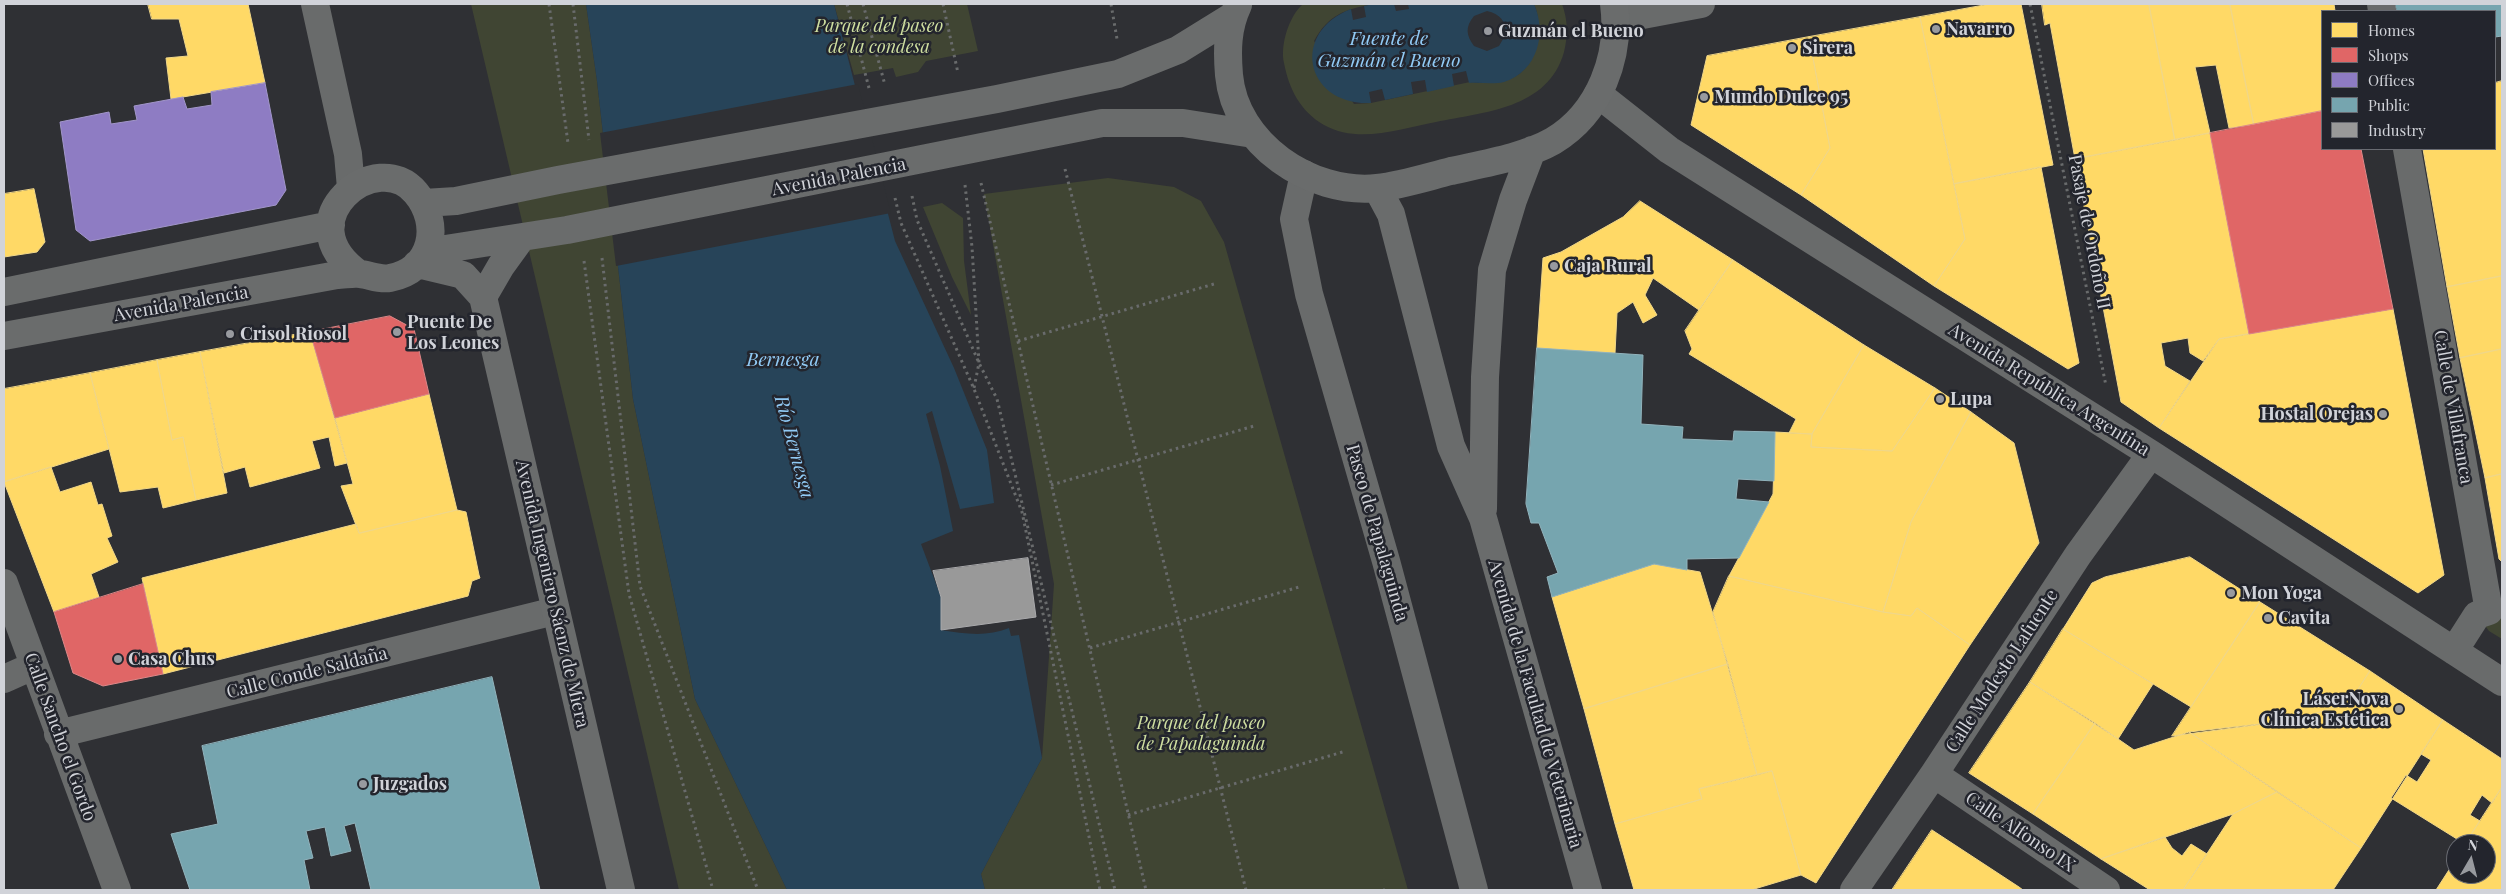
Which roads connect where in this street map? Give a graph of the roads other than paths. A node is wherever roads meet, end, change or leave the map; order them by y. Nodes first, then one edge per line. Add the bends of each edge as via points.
1 (315, 4) edge
2 (1701, 4) edge
3 (1235, 10) edge
4 (1615, 12) edge
5 (1598, 94) junction
6 (1253, 134) junction
7 (1532, 150) junction
8 (2407, 150) edge
9 (1304, 174) junction
10 (351, 188) junction
11 (1377, 188) junction
12 (424, 203) junction
13 (331, 225) junction
14 (522, 238) junction
15 (421, 258) junction
16 (359, 274) junction
17 (4, 292) edge
18 (483, 297) junction
19 (4, 336) edge
20 (2151, 454) junction
21 (1483, 518) junction
22 (4, 583) edge
23 (2496, 609) edge
24 (556, 611) junction
25 (2454, 651) junction
26 (34, 666) junction
27 (4, 679) edge
28 (2502, 682) edge
29 (58, 734) junction
30 (1934, 774) junction
31 (117, 890) edge
32 (621, 890) edge
33 (1474, 890) edge
34 (1588, 890) edge
35 (1854, 890) edge
36 (2106, 890) edge

1 - 10 street via 348,154
2 - 4 street
3 - 6 main road via 1227,46 1231,90
3 - 12 main road via 1178,50 1118,74 456,201
4 - 5 main road via 1611,64
5 - 7 main road via 1579,120 1553,140
5 - 20 street, Avenida República Argentina via 1669,150
6 - 9 main road via 1276,157
6 - 14 main road, Avenida Palencia via 1183,123 1102,123
7 - 11 main road
7 - 21 main road, Avenida de la Facultad de Veterinaria via 1492,270 1485,377
8 - 23 street, Calle de Villafranca
9 - 11 main road via 1335,184
9 - 33 street, Paseo de Papalaguinda via 1294,219 1309,294 1386,561
10 - 12 main road via 366,180 399,181 414,190
10 - 13 main road via 334,210
11 - 21 main road, Avenida de la Facultad de Veterinaria via 1391,214 1451,446
12 - 15 main road via 432,227
13 - 16 main road via 338,254
13 - 17 main road
14 - 15 main road, Avenida Palencia
14 - 18 main road
15 - 16 main road, Avenida Palencia via 404,273 390,278
15 - 18 main road, Avenida Ingeniero Sáenz de Miera via 463,275
16 - 19 main road, Avenida Palencia via 310,280
18 - 24 main road, Avenida Ingeniero Sáenz de Miera
20 - 25 street, Avenida República Argentina
20 - 30 street, Calle Modesto Lafuente via 2078,555
21 - 34 main road, Avenida de la Facultad de Veterinaria
22 - 26 street, Calle Sancho el Gordo
23 - 25 street, Calle de Villafranca via 2477,615
24 - 29 street, Calle Conde Saldaña
24 - 32 main road, Avenida Ingeniero Sáenz de Miera
25 - 28 street, Avenida República Argentina
26 - 27 street
26 - 29 street, Calle Sancho el Gordo
29 - 31 street, Calle Sancho el Gordo
30 - 35 street, Calle Modesto Lafuente
30 - 36 street, Calle Alfonso IX

